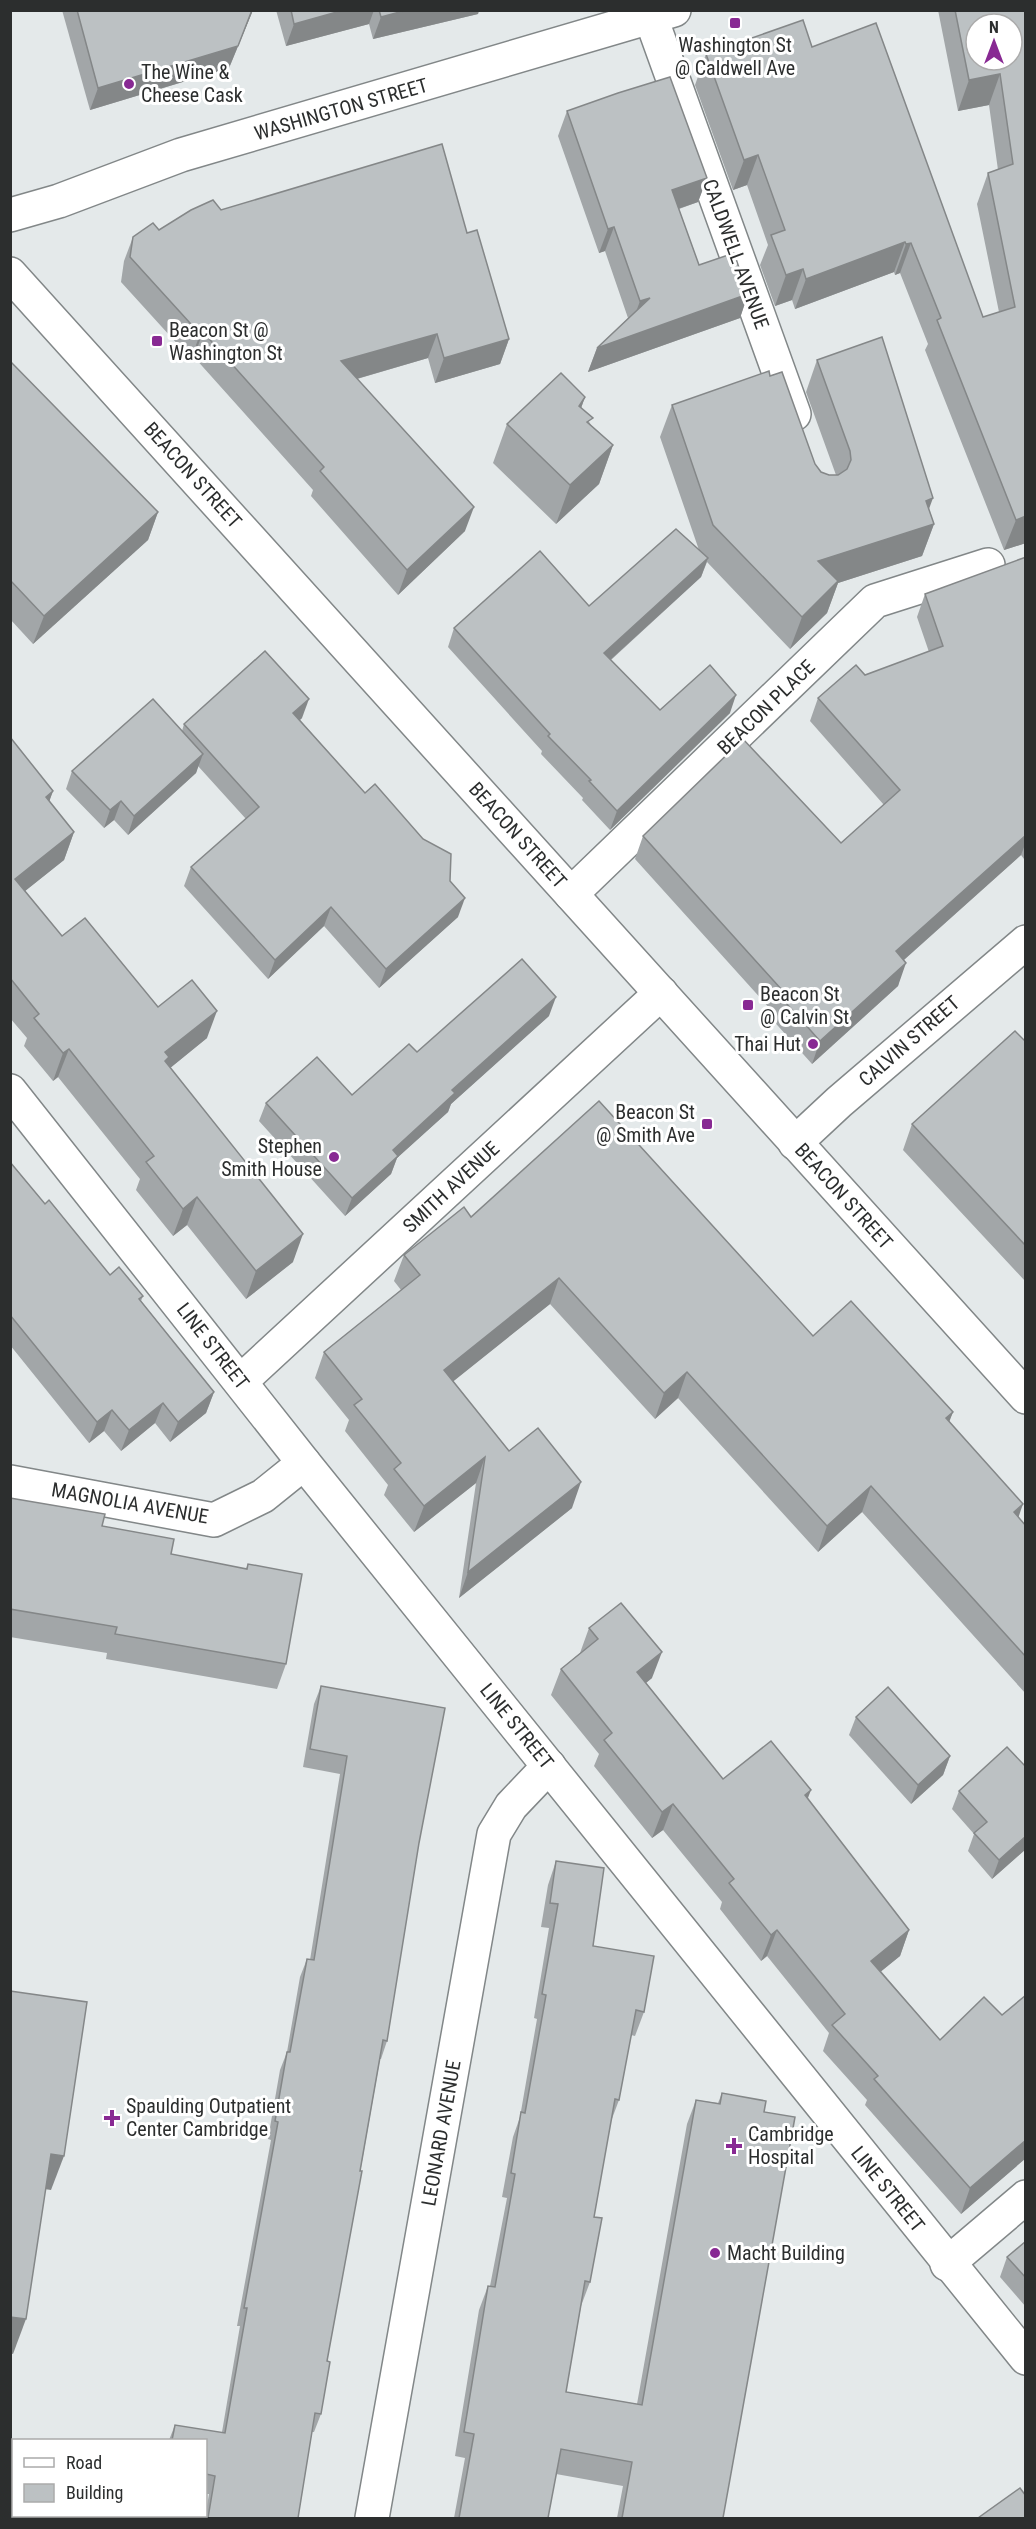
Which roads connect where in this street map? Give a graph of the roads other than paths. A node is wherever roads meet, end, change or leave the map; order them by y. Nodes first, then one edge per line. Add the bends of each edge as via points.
1 (647, 15) edge
2 (10, 215) edge
3 (10, 274) edge
4 (805, 445) edge
5 (988, 565) dead end
6 (571, 894) junction
7 (1026, 942) edge
8 (661, 993) junction
9 (10, 1091) edge
10 (795, 1143) junction
11 (241, 1381) junction
12 (1026, 1397) edge
13 (304, 1463) junction
14 (10, 1482) edge
15 (549, 1766) junction
16 (1026, 2198) edge
17 (947, 2264) junction
18 (1026, 2358) edge
19 (372, 2518) edge

1 - 2 street, WASHINGTON STREET via 181,155 59,201
1 - 4 street, CALDWELL AVENUE
3 - 6 street, BEACON STREET
5 - 6 street, BEACON PLACE via 875,601
6 - 8 street, BEACON STREET
7 - 10 street, CALVIN STREET
8 - 10 street, BEACON STREET
8 - 11 street, SMITH AVENUE
9 - 11 street, LINE STREET
10 - 12 street, BEACON STREET
11 - 13 street, LINE STREET
13 - 14 street, MAGNOLIA AVENUE via 263,1496 214,1521
13 - 15 street, LINE STREET
15 - 17 street, LINE STREET
15 - 19 street, LEONARD AVENUE via 511,1806 494,1834
16 - 17 street
17 - 18 street, LINE STREET

